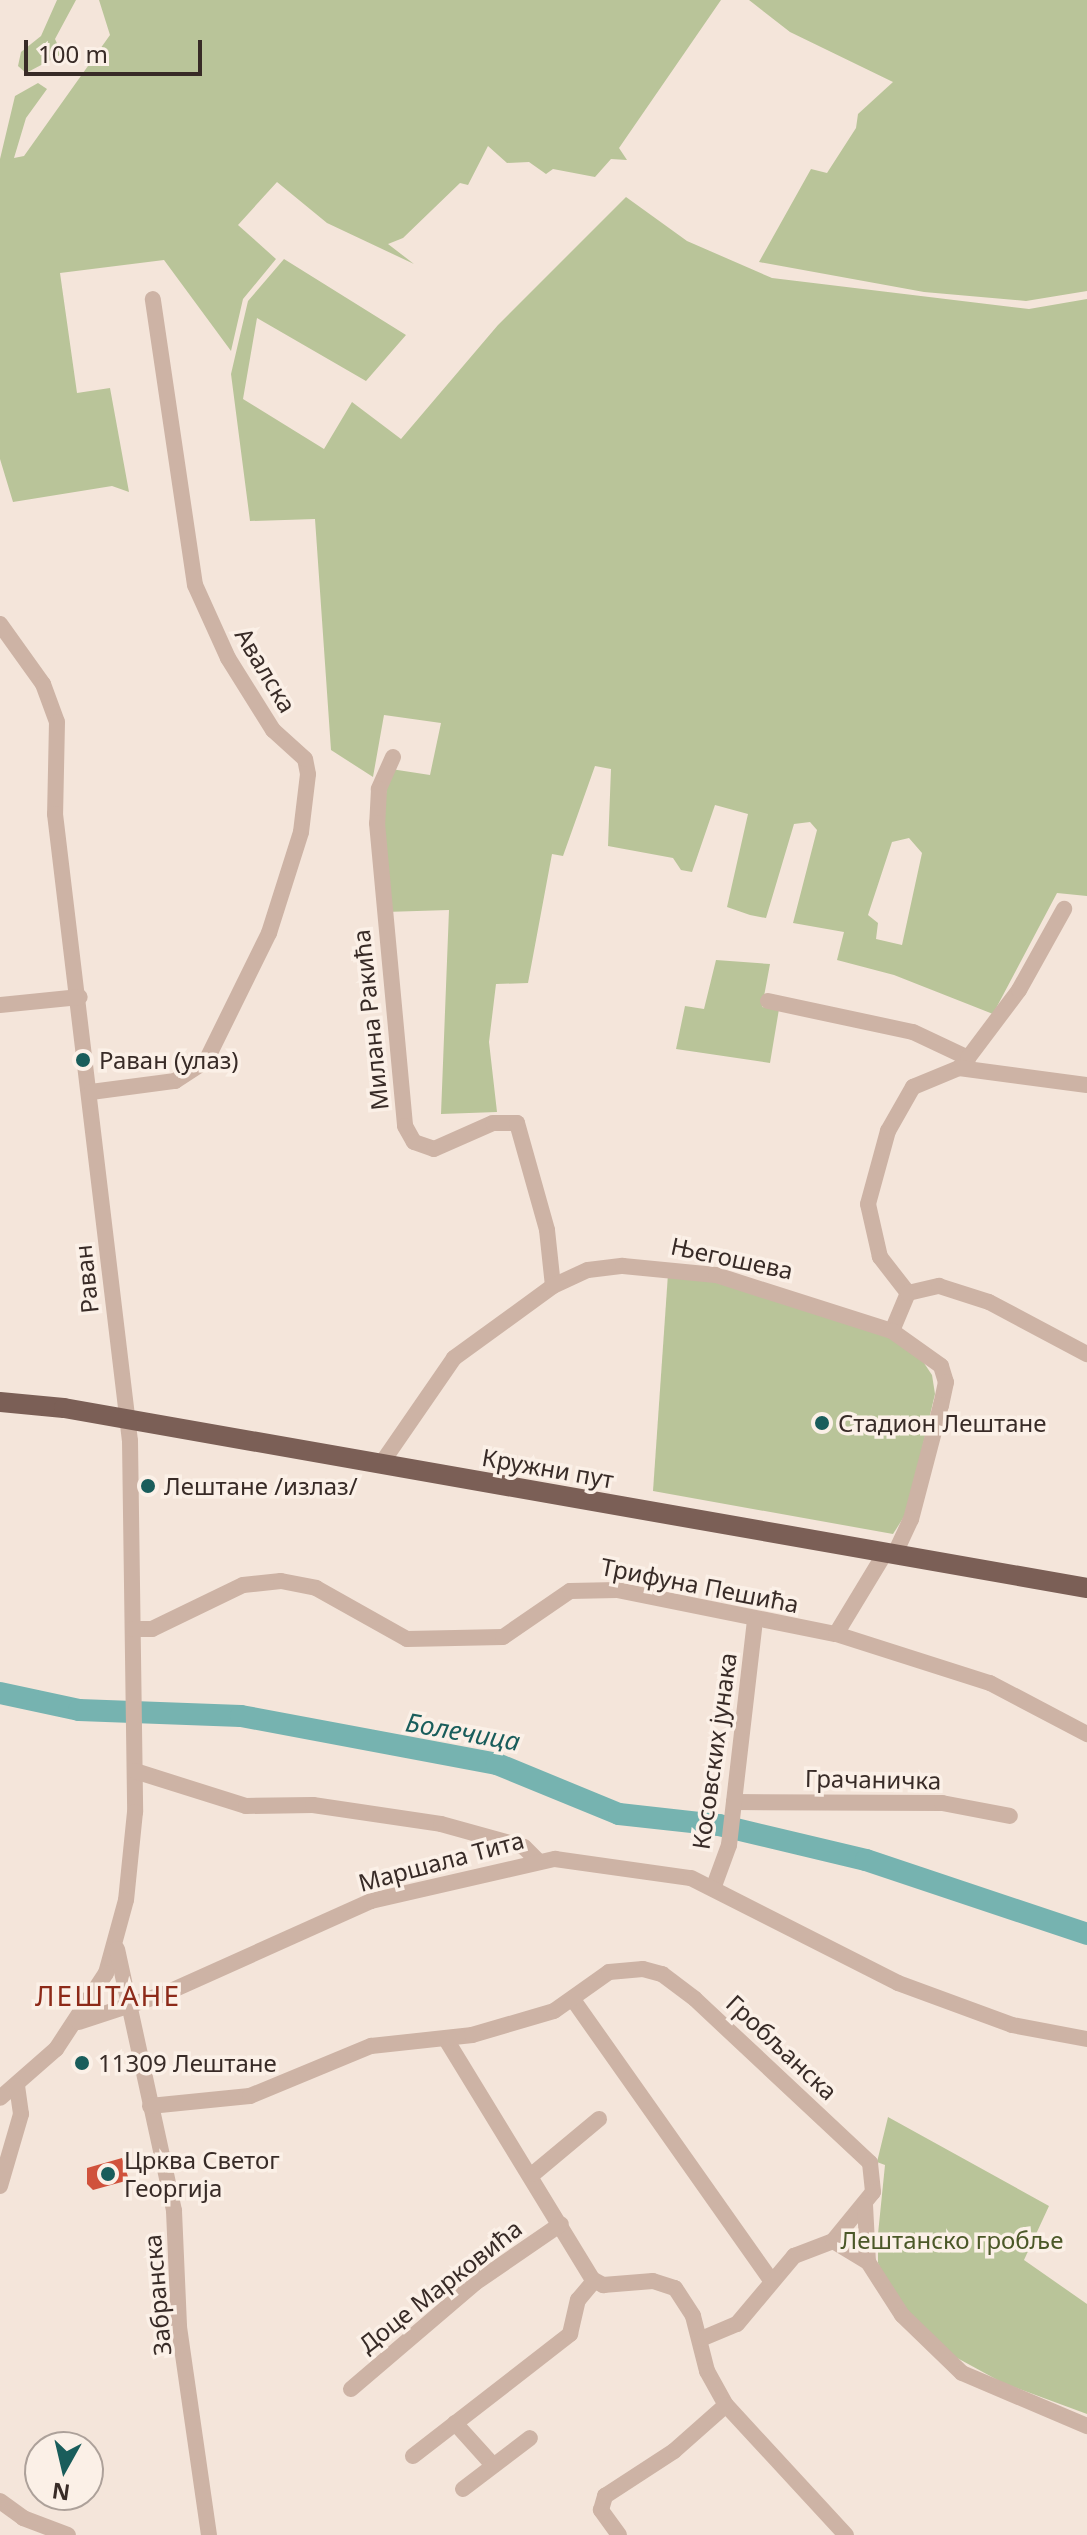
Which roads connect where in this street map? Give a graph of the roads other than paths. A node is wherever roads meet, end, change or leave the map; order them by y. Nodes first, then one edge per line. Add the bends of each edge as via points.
1 (153, 299) dead end
2 (0, 624) edge
3 (393, 757) dead end
4 (1064, 909) dead end
5 (80, 997) junction
6 (768, 1001) dead end
7 (0, 1005) edge
8 (963, 1063) junction
9 (1087, 1085) edge
10 (91, 1092) junction
11 (553, 1286) junction
12 (908, 1293) junction
13 (892, 1331) junction
14 (1087, 1354) edge
15 (0, 1402) edge
16 (127, 1419) junction
17 (381, 1464) junction
18 (889, 1554) junction
19 (1087, 1588) edge
20 (755, 1621) junction
21 (133, 1629) junction
22 (836, 1634) junction
23 (1087, 1734) edge
24 (135, 1771) junction
25 (1010, 1816) dead end
26 (732, 1819) junction
27 (537, 1860) junction
28 (714, 1886) junction
29 (117, 1947) junction
30 (574, 2001) junction
31 (127, 2007) junction
32 (78, 2022) junction
33 (1087, 2039) edge
34 (447, 2041) junction
35 (17, 2086) junction
36 (0, 2098) edge
37 (150, 2106) junction
38 (599, 2119) dead end
39 (533, 2174) junction
40 (0, 2186) edge
41 (865, 2205) junction
42 (561, 2224) junction
43 (833, 2241) junction
44 (868, 2262) junction
45 (771, 2280) junction
46 (594, 2281) junction
47 (701, 2339) junction
48 (351, 2389) dead end
49 (726, 2405) junction
50 (455, 2423) junction
51 (1087, 2426) edge
52 (530, 2438) dead end
53 (413, 2456) dead end
54 (493, 2465) junction
55 (463, 2489) dead end
56 (0, 2501) edge
57 (65, 2535) edge
58 (209, 2535) edge
59 (619, 2535) edge
60 (846, 2535) edge

1 - 10 street, Авалска via 195,585 228,658 273,730 305,759 308,774 301,832 269,933 206,1061 175,1081
2 - 5 street, Раван via 43,684 57,722 51,776
3 - 11 street, Милана Ракића via 379,789 377,823 405,1126 414,1142 434,1149 493,1123 517,1123 547,1230
4 - 8 street via 1019,990
5 - 7 street
5 - 10 street, Раван
6 - 8 street via 859,1016 913,1032
8 - 9 street
8 - 12 street via 923,1079 905,1097 871,1189 869,1216 880,1257
10 - 16 street, Раван
11 - 13 street, Његошева via 588,1270 667,1268 758,1285
11 - 17 street, Његошева via 454,1358
12 - 13 street
12 - 14 street via 939,1286 989,1302
13 - 18 street, Његошева via 941,1366 946,1382 913,1512
15 - 16 main road, Кружни пут
16 - 17 main road, Кружни пут
16 - 21 street, Раван
17 - 18 main road, Кружни пут
18 - 19 main road, Кружни пут
18 - 22 street, Његошева
20 - 21 street, Трифуна Пешића via 584,1588 558,1597 509,1636 424,1642 393,1633 316,1588 256,1581 152,1629
20 - 22 street, Трифуна Пешића
20 - 26 street, Косовских јунака
21 - 24 street, Раван
22 - 23 street, Трифуна Пешића via 1016,1694
24 - 27 street via 246,1806 313,1805 441,1824 524,1847
24 - 29 street, Раван via 130,1873
25 - 26 street, Грачаничка via 942,1803
26 - 28 street, Косовских јунака
27 - 28 street, Маршала Тита via 574,1860
27 - 31 street, Маршала Тита via 371,1901
28 - 33 street, Маршала Тита via 898,1983 1012,2025
29 - 31 street, Раван
29 - 32 street, Раван
30 - 34 street, Гробљанска
30 - 41 street, Гробљанска via 618,1969 662,1974 870,2163 875,2184
30 - 45 street
31 - 32 street, Маршала Тита
31 - 37 street, Забранска
32 - 35 street
34 - 37 street, Гробљанска via 371,2046 312,2065 256,2094
34 - 39 street
35 - 36 street
35 - 40 street via 21,2114
37 - 58 street, Забранска via 174,2211 179,2327
38 - 39 street
39 - 42 street
41 - 43 street
41 - 44 street, Гробљанска
42 - 46 street
42 - 48 street, Доце Марковића via 475,2283
43 - 44 street
43 - 45 street via 794,2256
44 - 51 street via 902,2315 962,2373
45 - 47 street via 737,2324
46 - 47 street via 669,2284 685,2300
46 - 50 street via 576,2305 570,2334
47 - 49 street via 707,2371
49 - 59 street via 674,2451 605,2496 601,2510
49 - 60 street
50 - 53 street
50 - 54 street
52 - 54 street
54 - 55 street
56 - 57 street

